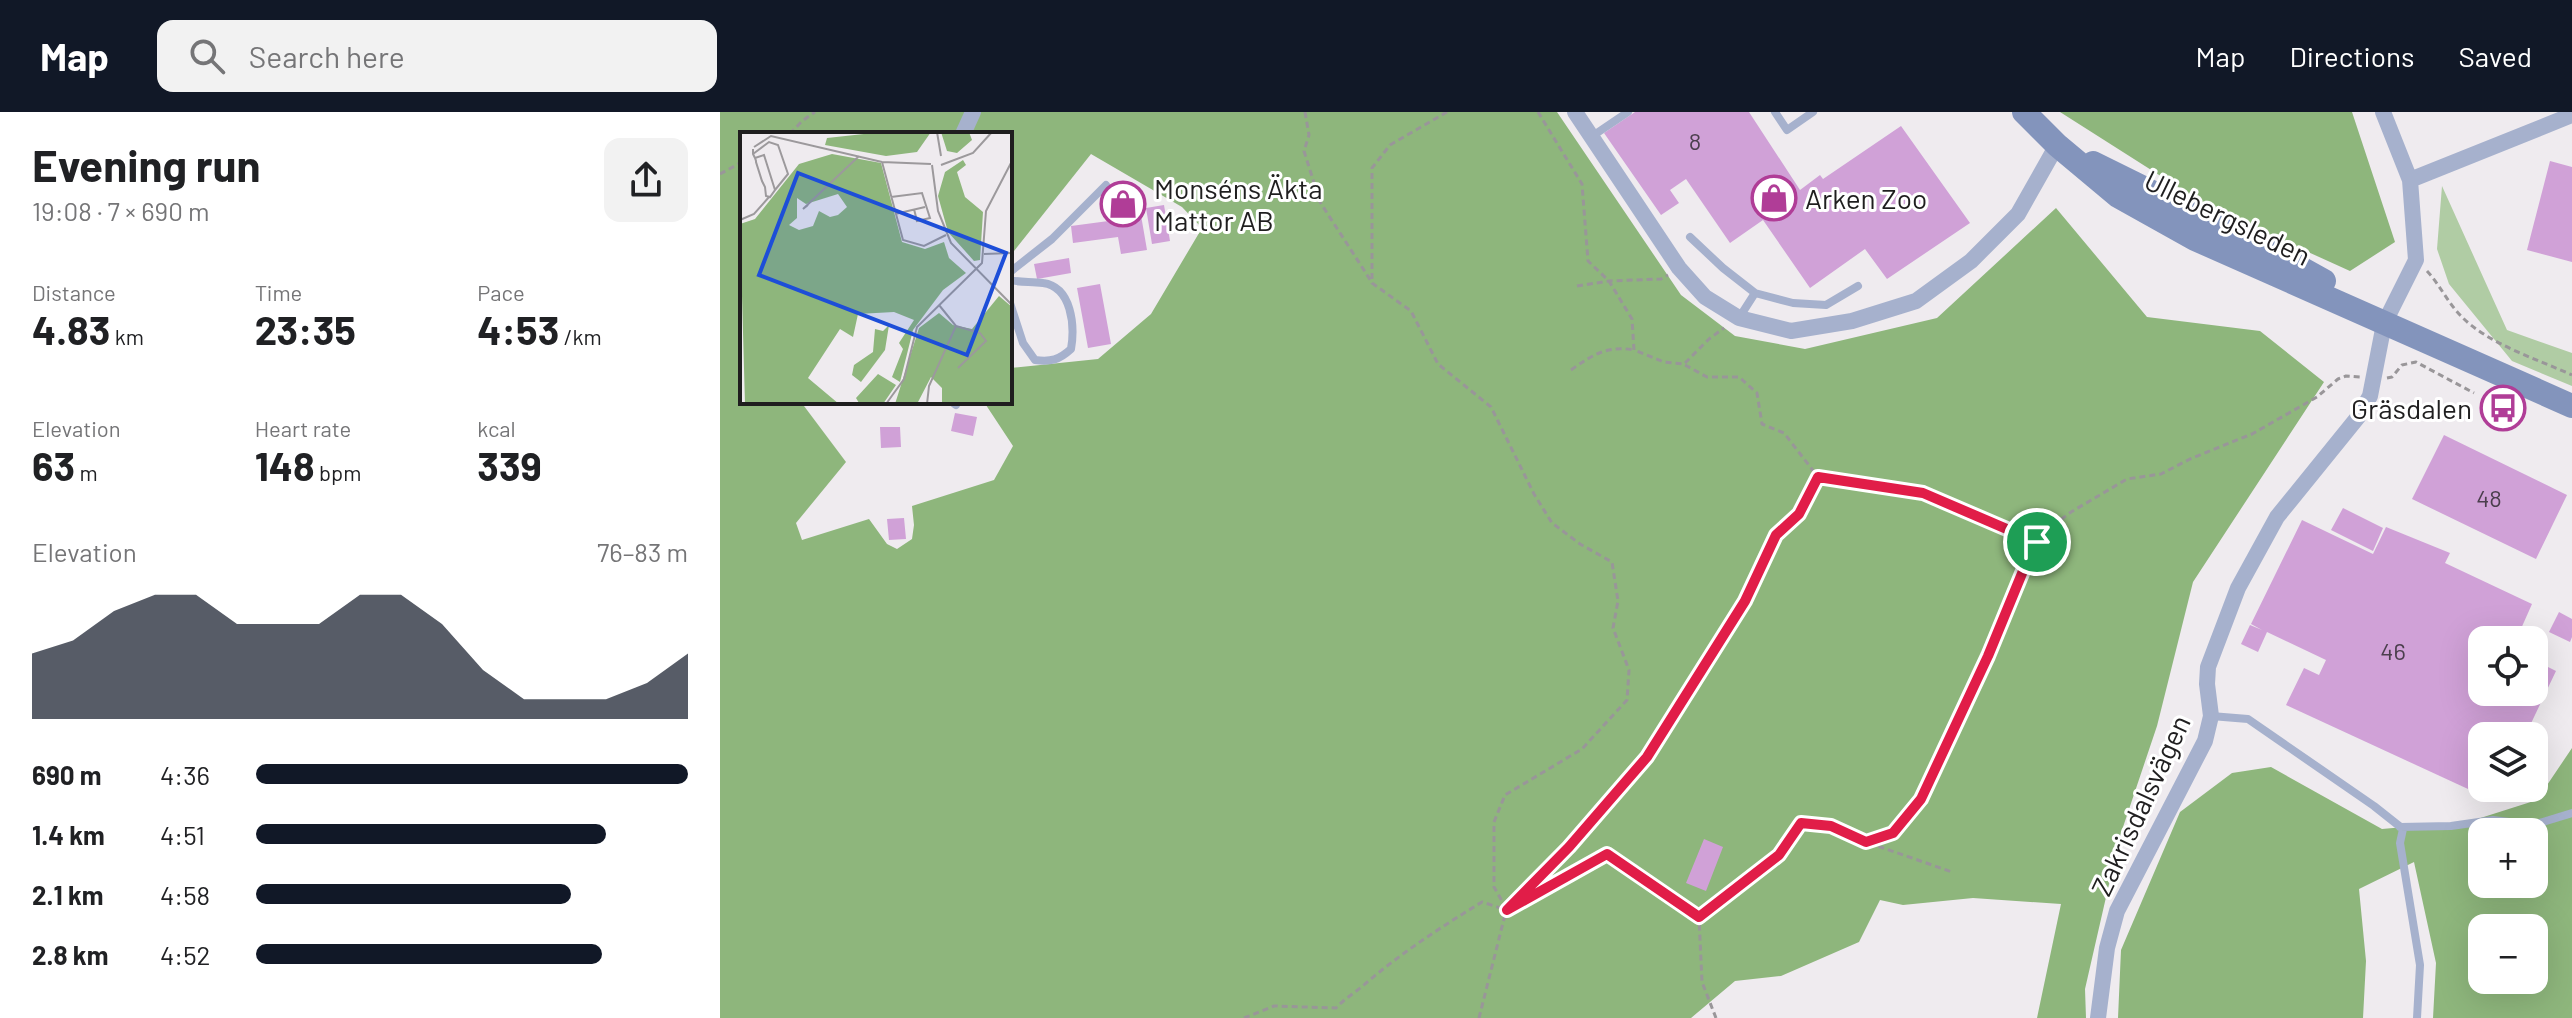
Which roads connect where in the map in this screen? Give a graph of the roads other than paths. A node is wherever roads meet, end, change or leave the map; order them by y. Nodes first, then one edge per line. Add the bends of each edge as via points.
1 (973, 112) edge
2 (1575, 112) edge
3 (1628, 112) edge
4 (1775, 112) edge
5 (1813, 112) edge
6 (2024, 112) edge
7 (2383, 112) edge
8 (2572, 115) edge
9 (964, 132) edge
10 (1591, 137) junction
11 (2057, 145) junction
12 (2410, 180) junction
13 (1106, 185) dead end
14 (1690, 237) dead end
15 (1012, 270) edge
16 (1012, 280) edge
17 (1858, 286) dead end
18 (1755, 293) junction
19 (1012, 309) edge
20 (1739, 318) junction
21 (2384, 324) junction
22 (2572, 406) edge
23 (2211, 716) junction
24 (2572, 813) edge
25 (2400, 827) junction
26 (2098, 1018) edge
27 (2417, 1018) edge

1 - 9 street
2 - 10 street
3 - 10 lane
4 - 5 lane via 1787,130
6 - 11 main road, Ullebergsleden
7 - 12 street
8 - 12 street
10 - 20 street via 1679,268 1705,297
11 - 20 street via 2018,214 1971,261 1916,301 1852,321 1791,331
11 - 21 main road, Ullebergsleden via 2144,212
12 - 21 street, Zakrisdalsvägen via 2416,260
13 - 15 lane
14 - 18 lane
16 - 19 lane via 1046,283 1063,294 1069,304 1071,349 1060,359 1035,360
17 - 18 lane via 1826,305
18 - 20 lane
21 - 22 main road, Ullebergsleden
21 - 23 street, Zakrisdalsvägen via 2370,396 2277,517 2238,588 2208,667
23 - 25 lane via 2248,719
23 - 26 street, Zakrisdalsvägen via 2205,741 2117,911
24 - 25 lane via 2533,825 2493,820
25 - 27 lane via 2420,965

